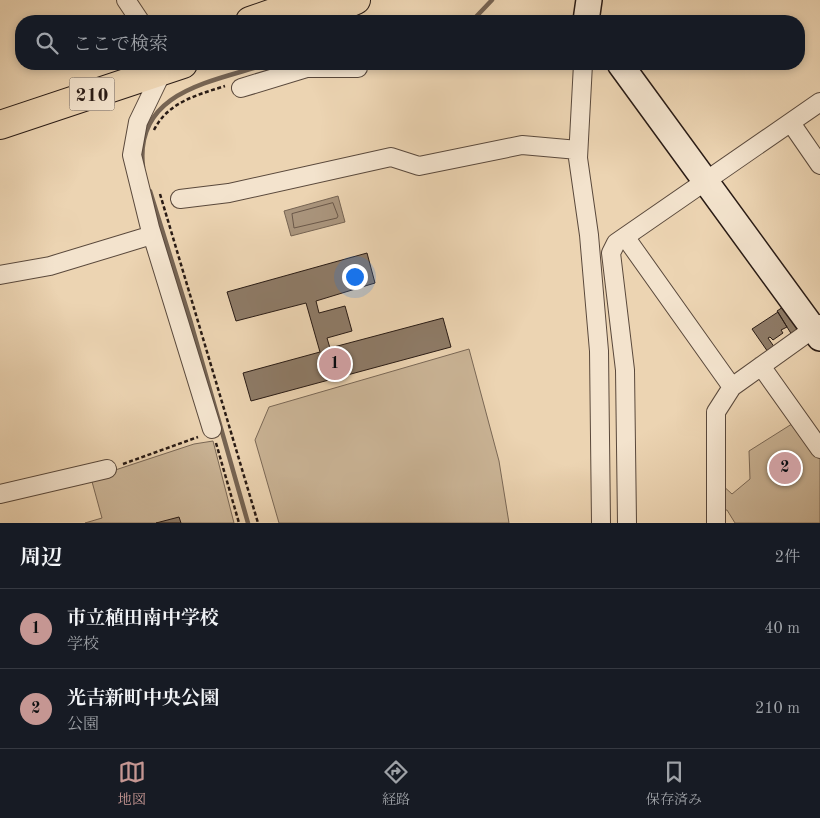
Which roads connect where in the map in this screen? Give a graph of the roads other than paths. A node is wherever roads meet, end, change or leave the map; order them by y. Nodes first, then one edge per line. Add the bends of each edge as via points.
1 (126, 0) edge
2 (310, 0) edge
3 (356, 0) edge
4 (136, 15) edge
5 (267, 15) edge
6 (322, 15) edge
7 (104, 70) edge
8 (164, 70) edge
9 (171, 70) edge
10 (273, 70) edge
11 (583, 70) edge
12 (624, 70) edge
13 (234, 87) road end
14 (820, 102) edge
15 (0, 105) edge
16 (791, 123) junction
17 (0, 125) edge
18 (578, 150) junction
19 (820, 164) edge
20 (708, 182) junction
21 (180, 199) dead end
22 (152, 235) junction
23 (626, 238) junction
24 (0, 275) edge
25 (818, 330) edge
26 (761, 366) junction
27 (732, 388) junction
28 (210, 433) road end
29 (820, 448) edge
30 (107, 469) road end
31 (0, 494) edge
32 (602, 523) edge
33 (627, 523) edge
34 (716, 523) edge

1 - 4 street
2 - 5 highway
3 - 6 highway
7 - 15 highway, 210
8 - 17 highway, 210
9 - 22 street via 140,116 132,149
10 - 13 street
11 - 18 street
12 - 20 street
14 - 16 street
16 - 19 street
16 - 20 street
18 - 21 street via 522,145 419,166 390,157 229,193
18 - 32 street via 599,351
20 - 23 street
20 - 25 street
22 - 24 street via 50,266
22 - 28 street
23 - 27 street
23 - 33 street via 616,244 610,263 625,370
25 - 26 street
26 - 27 street
26 - 29 street
27 - 34 street via 716,412
30 - 31 street

